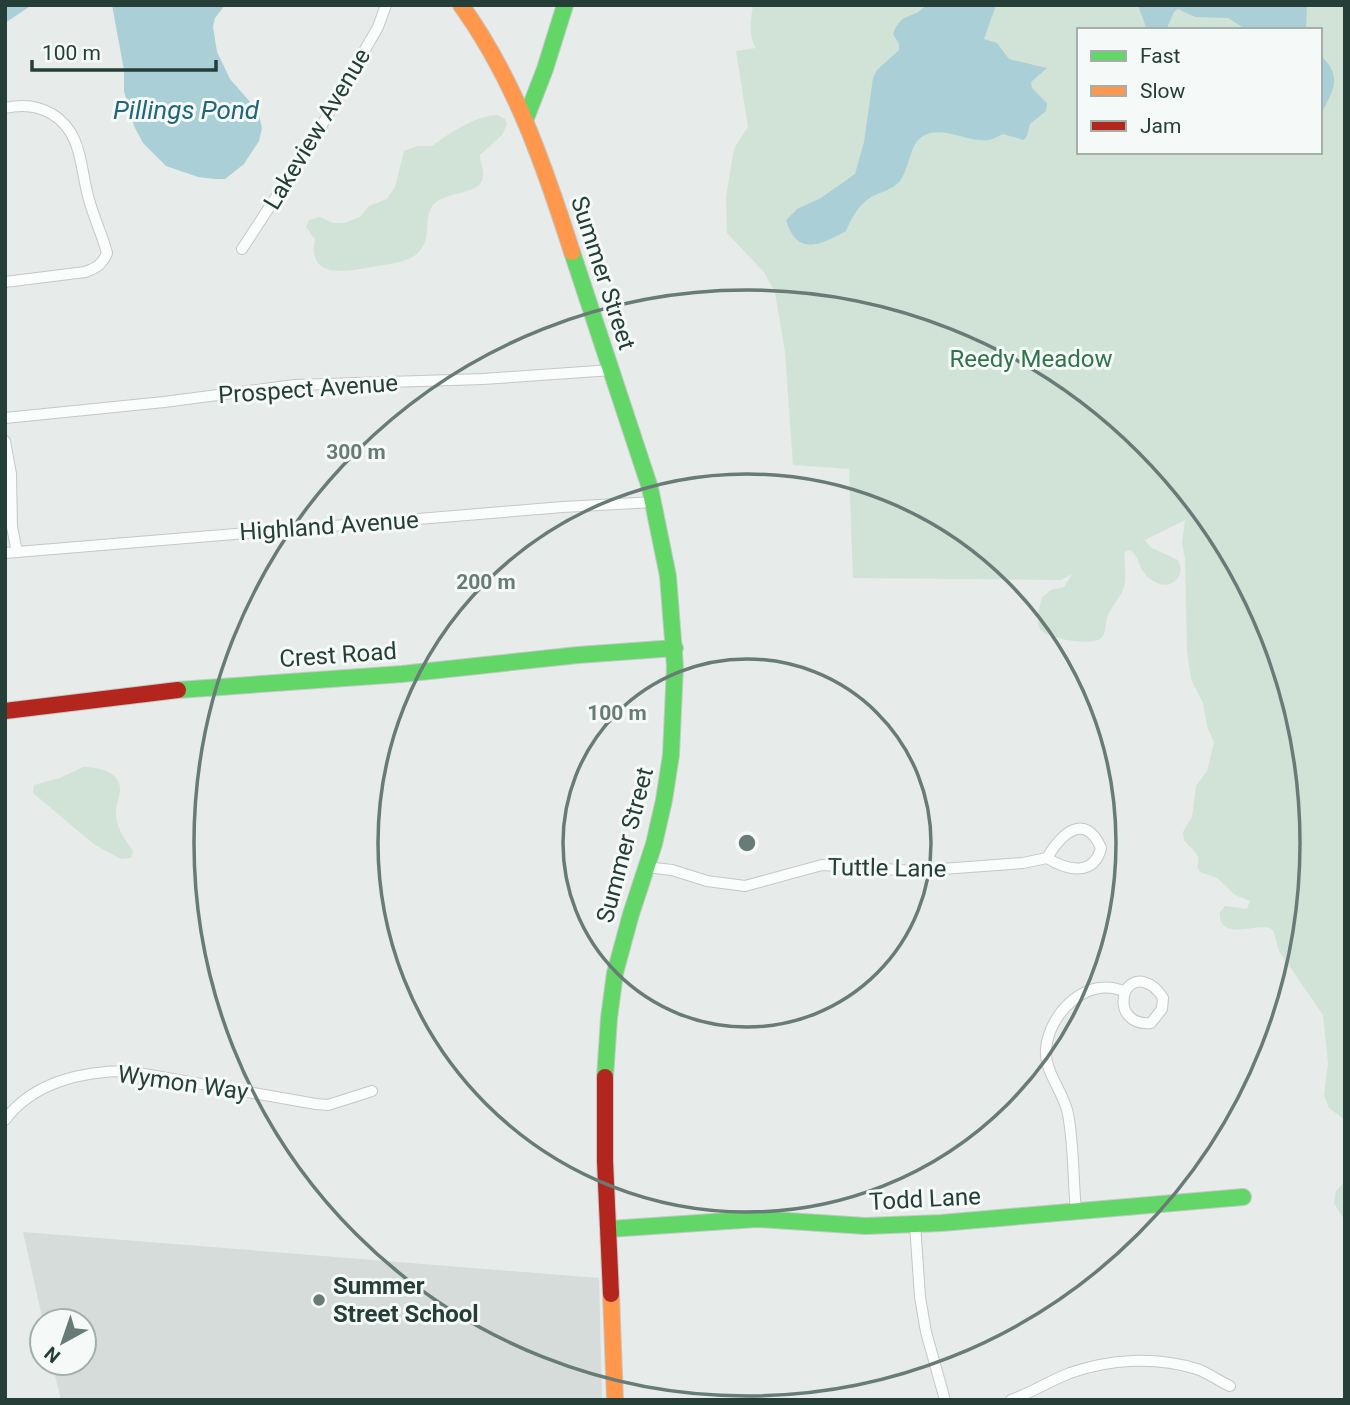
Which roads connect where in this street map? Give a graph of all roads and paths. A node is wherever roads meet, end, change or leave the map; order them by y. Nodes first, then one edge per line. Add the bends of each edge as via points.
1 (386, 5) edge
2 (461, 5) edge
3 (565, 5) edge
4 (5, 108) edge
5 (526, 118) junction
6 (242, 249) dead end
7 (5, 282) edge
8 (612, 370) junction
9 (5, 418) edge
10 (5, 441) edge
11 (654, 502) junction
12 (11, 552) edge
13 (675, 648) junction
14 (5, 712) edge
15 (1047, 858) junction
16 (646, 867) junction
17 (1125, 992) dead end
18 (372, 1091) dead end
19 (5, 1121) edge
20 (1243, 1197) dead end
21 (1076, 1211) junction
22 (915, 1224) junction
23 (609, 1230) junction
24 (1230, 1386) dead end
25 (1016, 1399) edge
26 (615, 1400) edge
27 (945, 1400) edge

1 - 6 street, Lakeview Avenue via 314,139
2 - 5 main road, Summer Street
3 - 5 main road
4 - 7 street via 33,106 60,118 70,129 107,253 97,267 73,274
5 - 8 main road, Summer Street
8 - 9 street, Prospect Avenue via 295,385
8 - 11 main road, Summer Street
10 - 12 street via 11,474
11 - 12 street, Highland Avenue
11 - 13 main road, Summer Street via 671,583
13 - 14 main road, Crest Road via 177,690
13 - 16 main road, Summer Street via 671,765
15 - 15 street, Tuttle Lane via 1062,837 1082,828 1091,832 1101,848 1093,865 1085,868
15 - 16 street, Tuttle Lane via 915,871 822,866 745,886
16 - 23 main road, Summer Street via 619,955 608,1020
17 - 21 street via 1097,988 1072,1000 1055,1021 1046,1049 1069,1115
18 - 19 street, Wymon Way via 328,1105 111,1071 56,1083 28,1096
20 - 21 main road, Todd Lane
21 - 22 main road, Todd Lane
22 - 23 main road, Todd Lane via 866,1226 757,1219
22 - 27 street via 926,1332
23 - 26 main road, Summer Street
24 - 25 street via 1198,1369 1127,1361 1070,1373

